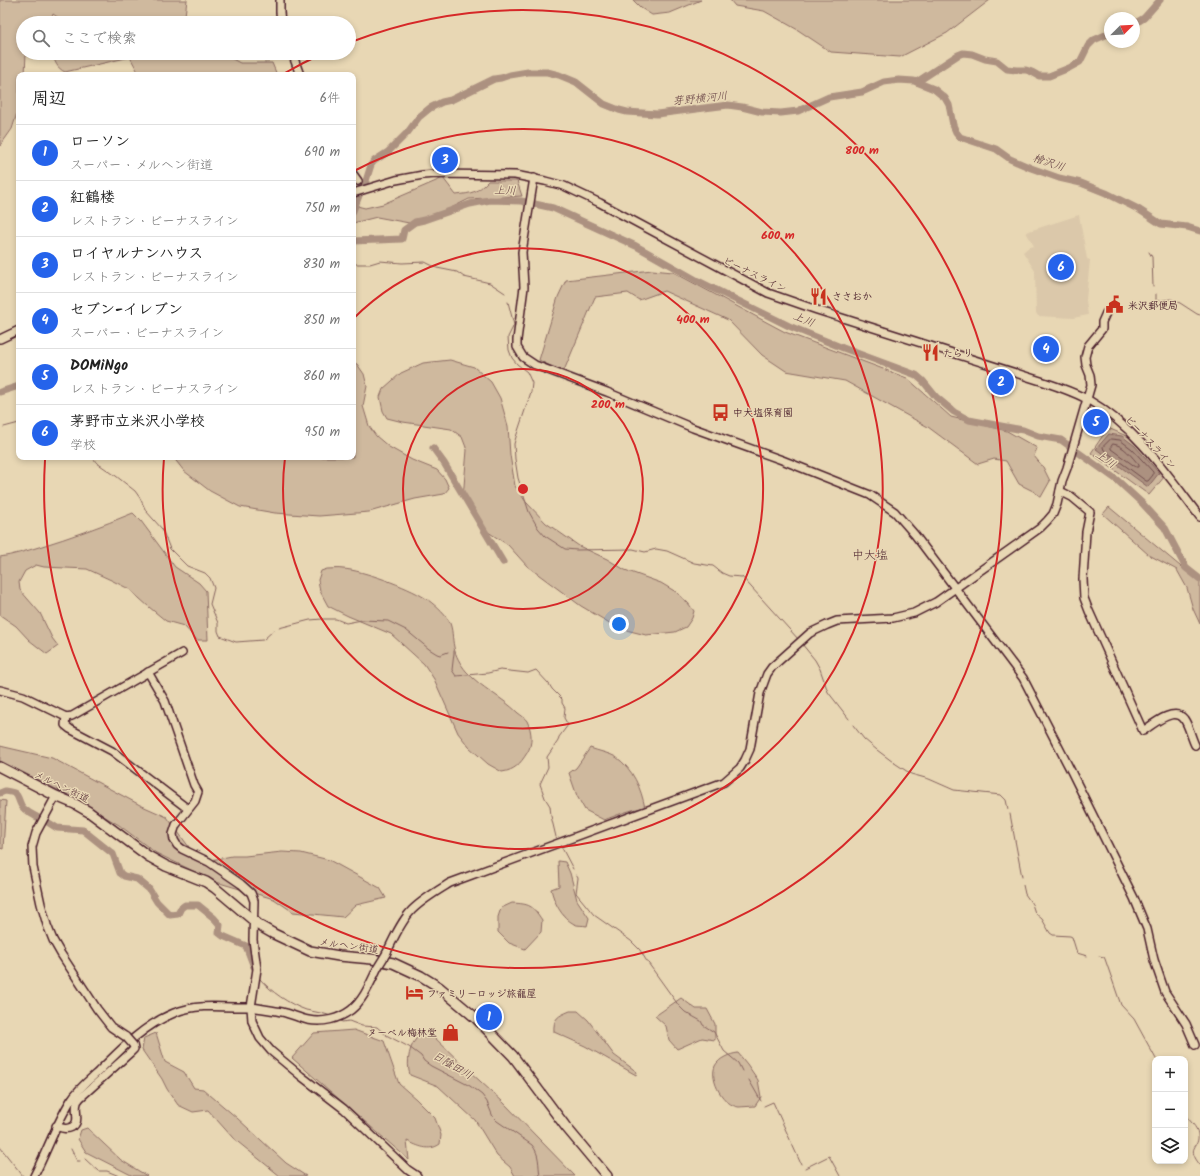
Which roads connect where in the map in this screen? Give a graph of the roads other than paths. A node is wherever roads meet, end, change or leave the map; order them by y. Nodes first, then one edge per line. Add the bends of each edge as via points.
1 (280, 0) edge
2 (280, 16) edge
3 (295, 60) edge
4 (299, 72) edge
5 (356, 178) edge
6 (358, 181) dead end
7 (533, 181) junction
8 (356, 192) edge
9 (1106, 313) dead end
10 (16, 331) edge
11 (0, 339) edge
12 (1087, 399) junction
13 (1060, 491) junction
14 (1200, 518) edge
15 (955, 588) junction
16 (182, 652) dead end
17 (148, 672) junction
18 (0, 690) edge
19 (66, 718) junction
20 (1195, 745) dead end
21 (0, 767) edge
22 (56, 796) junction
23 (188, 809) junction
24 (254, 920) junction
25 (251, 1007) junction
26 (1195, 1045) dead end
27 (56, 1126) junction
28 (34, 1176) edge
29 (417, 1176) edge
30 (607, 1176) edge

1 - 2 street
3 - 4 street
5 - 6 street
7 - 8 street, ビーナスライン via 515,175 436,174 396,180
7 - 12 street, ビーナスライン via 564,186 580,193 768,293 1044,382
7 - 15 street via 522,252 524,287 517,347 523,357 535,365 870,495 902,519
9 - 12 street via 1102,330 1088,346 1085,357 1091,385
10 - 11 street
12 - 13 street
12 - 14 street, ビーナスライン via 1114,418 1143,445
13 - 15 street via 1048,522
13 - 20 street via 1090,512 1085,545 1084,598 1143,732 1176,714 1185,720
15 - 25 street, bridge via 936,602 914,613 893,618 838,622 810,633 767,674 760,693 750,749 734,774 724,782 450,883 425,899 405,919 364,994 352,1009 340,1017 308,1020 282,1012
15 - 26 street via 1024,678 1134,898 1147,929 1165,992 1186,1024
16 - 17 street
17 - 19 street
17 - 23 street via 165,701 198,792
18 - 19 street via 24,696
19 - 23 street via 65,725 112,751
21 - 22 highway, メルヘン街道
22 - 24 highway, メルヘン街道 via 89,812 148,856 206,882
22 - 27 street, bridge via 36,833 32,847 34,873 47,925 61,954 97,1009 111,1027 126,1037 134,1049 80,1098 76,1104 75,1125 65,1129
23 - 24 street via 174,829 176,845 209,862 251,893 254,901
24 - 25 street via 253,940 257,969
24 - 30 highway, メルヘン街道 via 274,934 310,951 393,964 422,976 439,987 477,1019 513,1056 566,1127
25 - 27 street via 194,1008 174,1013 155,1022 144,1029 81,1088
25 - 29 street via 255,1028 271,1051 344,1109
27 - 28 street

